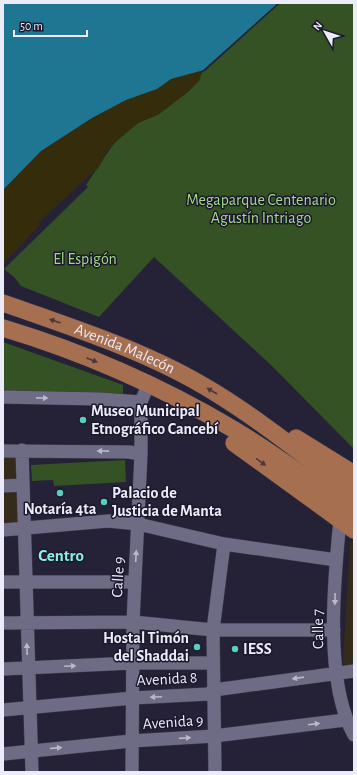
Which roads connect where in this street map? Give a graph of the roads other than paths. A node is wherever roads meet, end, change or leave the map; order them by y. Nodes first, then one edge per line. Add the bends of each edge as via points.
1 (3, 303) edge
2 (3, 328) edge
3 (148, 385) junction
4 (3, 397) edge
5 (140, 402) junction
6 (239, 409) junction
7 (198, 411) junction
8 (3, 450) edge
9 (22, 450) junction
10 (141, 454) junction
11 (354, 474) edge
12 (22, 485) junction
13 (3, 486) edge
14 (354, 493) edge
15 (354, 511) edge
16 (340, 520) junction
17 (138, 524) junction
18 (23, 528) junction
19 (3, 530) edge
20 (354, 530) edge
21 (224, 544) junction
22 (336, 560) junction
23 (25, 581) junction
24 (3, 582) edge
25 (134, 582) junction
26 (132, 622) junction
27 (3, 623) edge
28 (27, 624) junction
29 (212, 630) junction
30 (334, 630) junction
31 (132, 663) junction
32 (212, 663) junction
33 (28, 668) junction
34 (3, 670) edge
35 (354, 671) edge
36 (336, 673) junction
37 (214, 690) junction
38 (132, 698) junction
39 (31, 707) junction
40 (3, 710) edge
41 (345, 720) junction
42 (354, 735) edge
43 (214, 736) junction
44 (131, 741) junction
45 (32, 750) junction
46 (3, 754) edge
47 (32, 772) edge
48 (132, 772) edge
49 (215, 772) edge

6 -> 1 main road, Avenida Malecón via 214,392 140,355
2 -> 3 main road, Avenida Malecón via 87,358
3 - 5 street, Calle 9
3 - 7 main road, Avenida Malecón
4 -> 5 street
5 - 10 street, Calle 9
6 - 11 main road, Avenida Malecón via 258,414 274,423
6 - 14 main road, Avenida Malecón
7 - 15 main road, Avenida Malecón via 233,429
7 -> 16 main road, Avenida Malecón via 230,440
8 - 9 street
10 -> 9 street
9 - 12 street
10 - 17 street, Calle 9
12 - 13 street
12 - 18 street
16 - 20 main road, Avenida Malecón
16 - 22 street, Calle 7
17 - 18 street via 108,521
17 - 21 street
25 -> 17 street, Calle 9
18 - 19 street
18 - 23 street
21 - 22 street
21 - 29 street
22 -> 30 street, Calle 7
23 - 24 street
23 - 25 street
23 - 28 street
25 - 26 street, Calle 9
26 - 28 street
26 - 29 street
26 - 31 street, Calle 9
27 - 28 street
33 -> 28 street
29 - 30 street
29 - 32 street
30 - 36 street, Calle 7
31 - 32 street
33 -> 31 street
31 - 38 street, Calle 9
32 - 37 street
33 - 34 street
33 - 39 street
35 - 36 street, Avenida 8
36 -> 37 street, Avenida 8
36 - 41 street, Calle 7
37 -> 38 street, Avenida 8 via 208,694
37 - 43 street
38 - 39 street, Avenida 8
38 - 44 street, Calle 9
39 - 40 street, Avenida 8
39 - 45 street
41 - 42 street, Calle 7
43 -> 41 street, Avenida 9
44 -> 43 street, Avenida 9
43 - 49 street
45 -> 44 street, Avenida 9
44 - 48 street, Calle 9
45 - 46 street, Avenida 9
45 - 47 street

